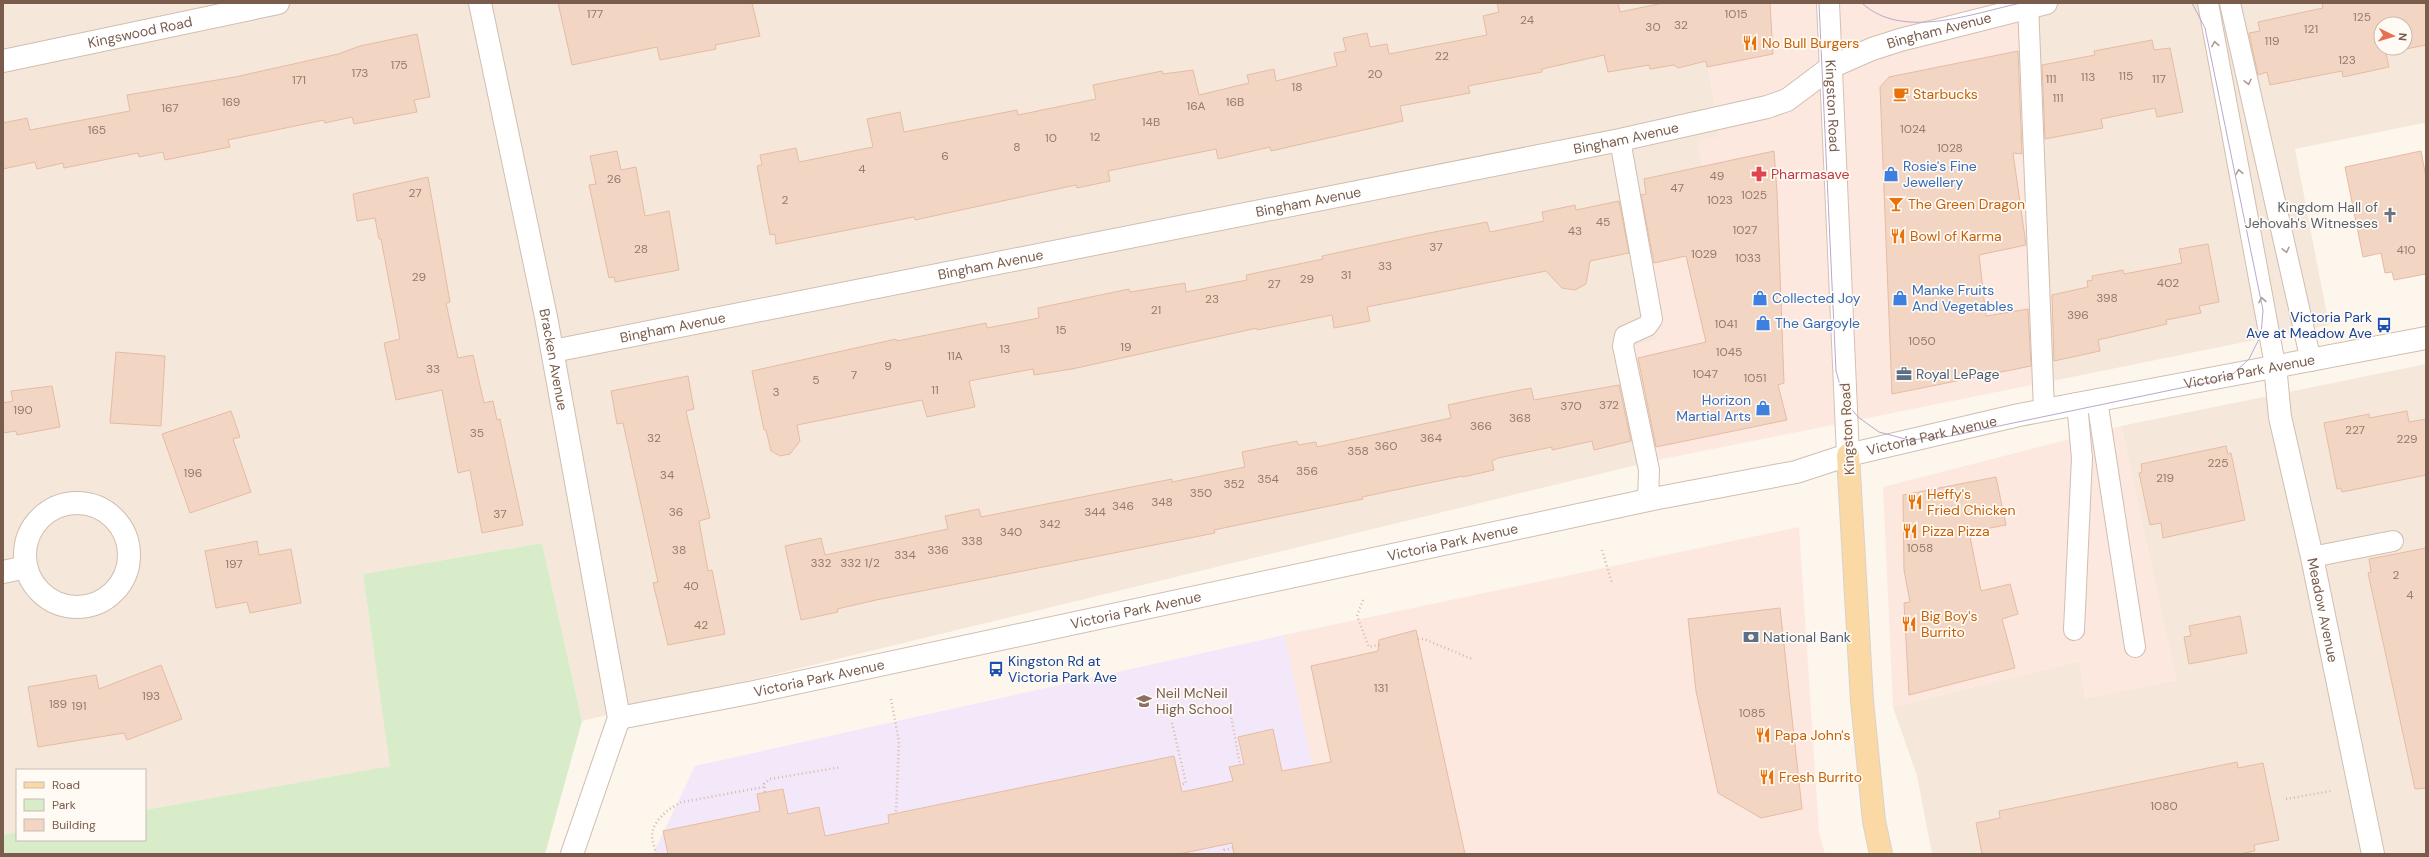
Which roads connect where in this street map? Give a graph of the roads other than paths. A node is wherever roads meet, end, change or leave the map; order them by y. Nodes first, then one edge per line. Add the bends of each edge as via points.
1 (278, 3) edge
2 (480, 3) edge
3 (1828, 3) edge
4 (2208, 3) edge
5 (2230, 3) edge
6 (2034, 4) edge
7 (3, 61) edge
8 (1831, 67) junction
9 (1620, 140) junction
10 (2426, 338) edge
11 (553, 351) junction
12 (2311, 360) junction
13 (2275, 365) junction
14 (2087, 402) junction
15 (2044, 410) junction
16 (1848, 455) junction
17 (1648, 501) junction
18 (2393, 541) dead end
19 (2312, 557) junction
20 (26, 567) junction
21 (3, 572) edge
22 (2074, 630) dead end
23 (2135, 647) dead end
24 (619, 718) junction
25 (572, 854) edge
26 (1881, 854) edge
27 (2373, 854) edge

1 - 7 street, Kingswood Road
2 - 11 street, Bracken Avenue
3 - 8 street, Kingston Road
13 -> 4 lane
5 -> 12 lane
6 - 8 street, Bingham Avenue via 1900,40
6 - 15 lane
8 - 9 street, Bingham Avenue via 1787,100 1767,107
8 - 16 street, Kingston Road
9 - 11 street, Bingham Avenue
9 - 17 lane via 1652,319 1647,326 1625,336 1623,346 1649,470
10 - 12 street, Victoria Park Avenue
11 - 24 street, Bracken Avenue
12 - 13 street, Victoria Park Avenue
13 - 14 street, Victoria Park Avenue
13 - 19 street, Meadow Avenue via 2280,417
14 - 15 street, Victoria Park Avenue
14 - 22 lane
14 - 23 lane
15 - 16 street, Victoria Park Avenue
16 - 17 street, Victoria Park Avenue via 1796,472
16 - 26 main road, Kingston Road via 1862,701 1874,821
17 - 24 street, Victoria Park Avenue via 754,692
18 - 19 lane
19 - 27 street, Meadow Avenue
20 - 20 street via 26,542 39,519 60,505 66,504 85,503 108,512 125,532 131,556 124,581 107,600 83,608 57,605 37,590
20 - 21 street
24 - 25 street

